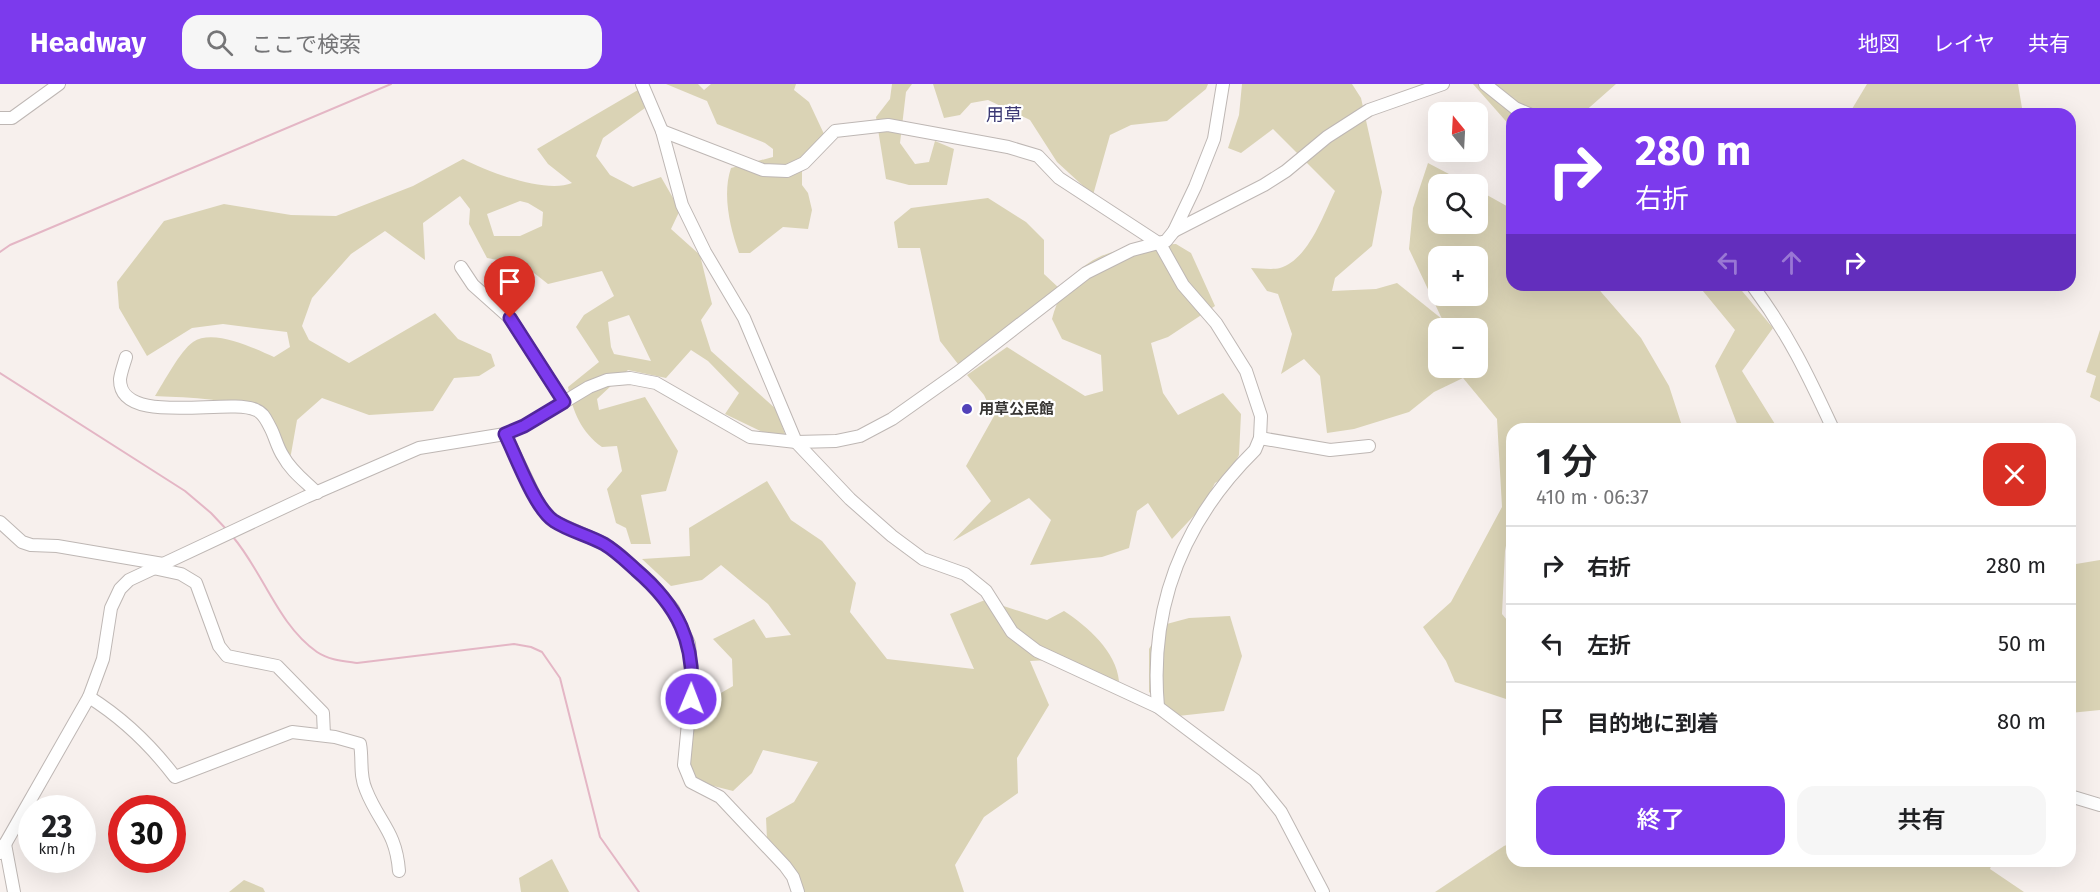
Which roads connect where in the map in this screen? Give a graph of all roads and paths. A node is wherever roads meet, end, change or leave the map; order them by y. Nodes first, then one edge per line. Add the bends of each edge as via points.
1 (59, 84) edge
2 (642, 84) edge
3 (1223, 84) edge
4 (1443, 84) edge
5 (1485, 84) edge
6 (1515, 108) edge
7 (0, 118) edge
8 (662, 131) junction
9 (1174, 231) junction
10 (1160, 244) junction
11 (461, 267) dead end
12 (1757, 291) edge
13 (126, 357) dead end
14 (564, 402) junction
15 (1830, 423) edge
16 (505, 434) junction
17 (1260, 438) junction
18 (796, 442) junction
19 (1369, 446) dead end
20 (317, 493) junction
21 (0, 522) edge
22 (159, 566) junction
23 (89, 697) junction
24 (1158, 707) junction
25 (324, 735) junction
26 (2076, 798) edge
27 (2100, 805) edge
28 (3, 849) edge
29 (399, 871) dead end
30 (14, 892) edge
31 (798, 892) edge
32 (1323, 892) edge

1 - 7 street via 12,118
2 - 8 street
3 - 9 street via 1214,139
4 - 9 street via 1369,110 1286,171
5 - 6 street
8 - 10 street via 763,170 779,171 804,163 835,131 858,127 888,125 1008,147 1038,156 1059,178
8 - 18 street via 682,206 744,318
9 - 10 street
10 - 17 street via 1183,285 1216,323 1246,371 1261,416
10 - 18 street via 1132,250 1086,273 892,419 860,436
11 - 14 street via 474,285 510,318
12 - 15 street via 1799,354
13 - 20 street via 120,381 135,403 155,409 221,405 254,408 264,415 291,469
14 - 16 street
14 - 18 street via 608,380 630,378 656,383 750,437
16 - 20 street via 420,448
16 - 31 street via 539,505 554,521 620,555 651,582 673,609 689,644 692,681 684,765 692,782 720,797 786,866
17 - 19 street via 1330,450
17 - 24 street via 1255,450 1194,525 1181,550 1155,664
18 - 24 street via 892,536 923,559 965,574 986,591 1012,632 1037,651
20 - 22 street
21 - 22 street via 31,545 57,546
22 - 23 street via 129,580 120,589 111,608 104,660
22 - 25 street via 196,583 219,646 227,656 277,666 323,713
23 - 25 street via 139,734 175,777 279,735
23 - 28 street
24 - 32 street via 1255,780 1269,795
25 - 29 street via 360,744 361,776 366,792 389,829
26 - 27 street
28 - 30 street

